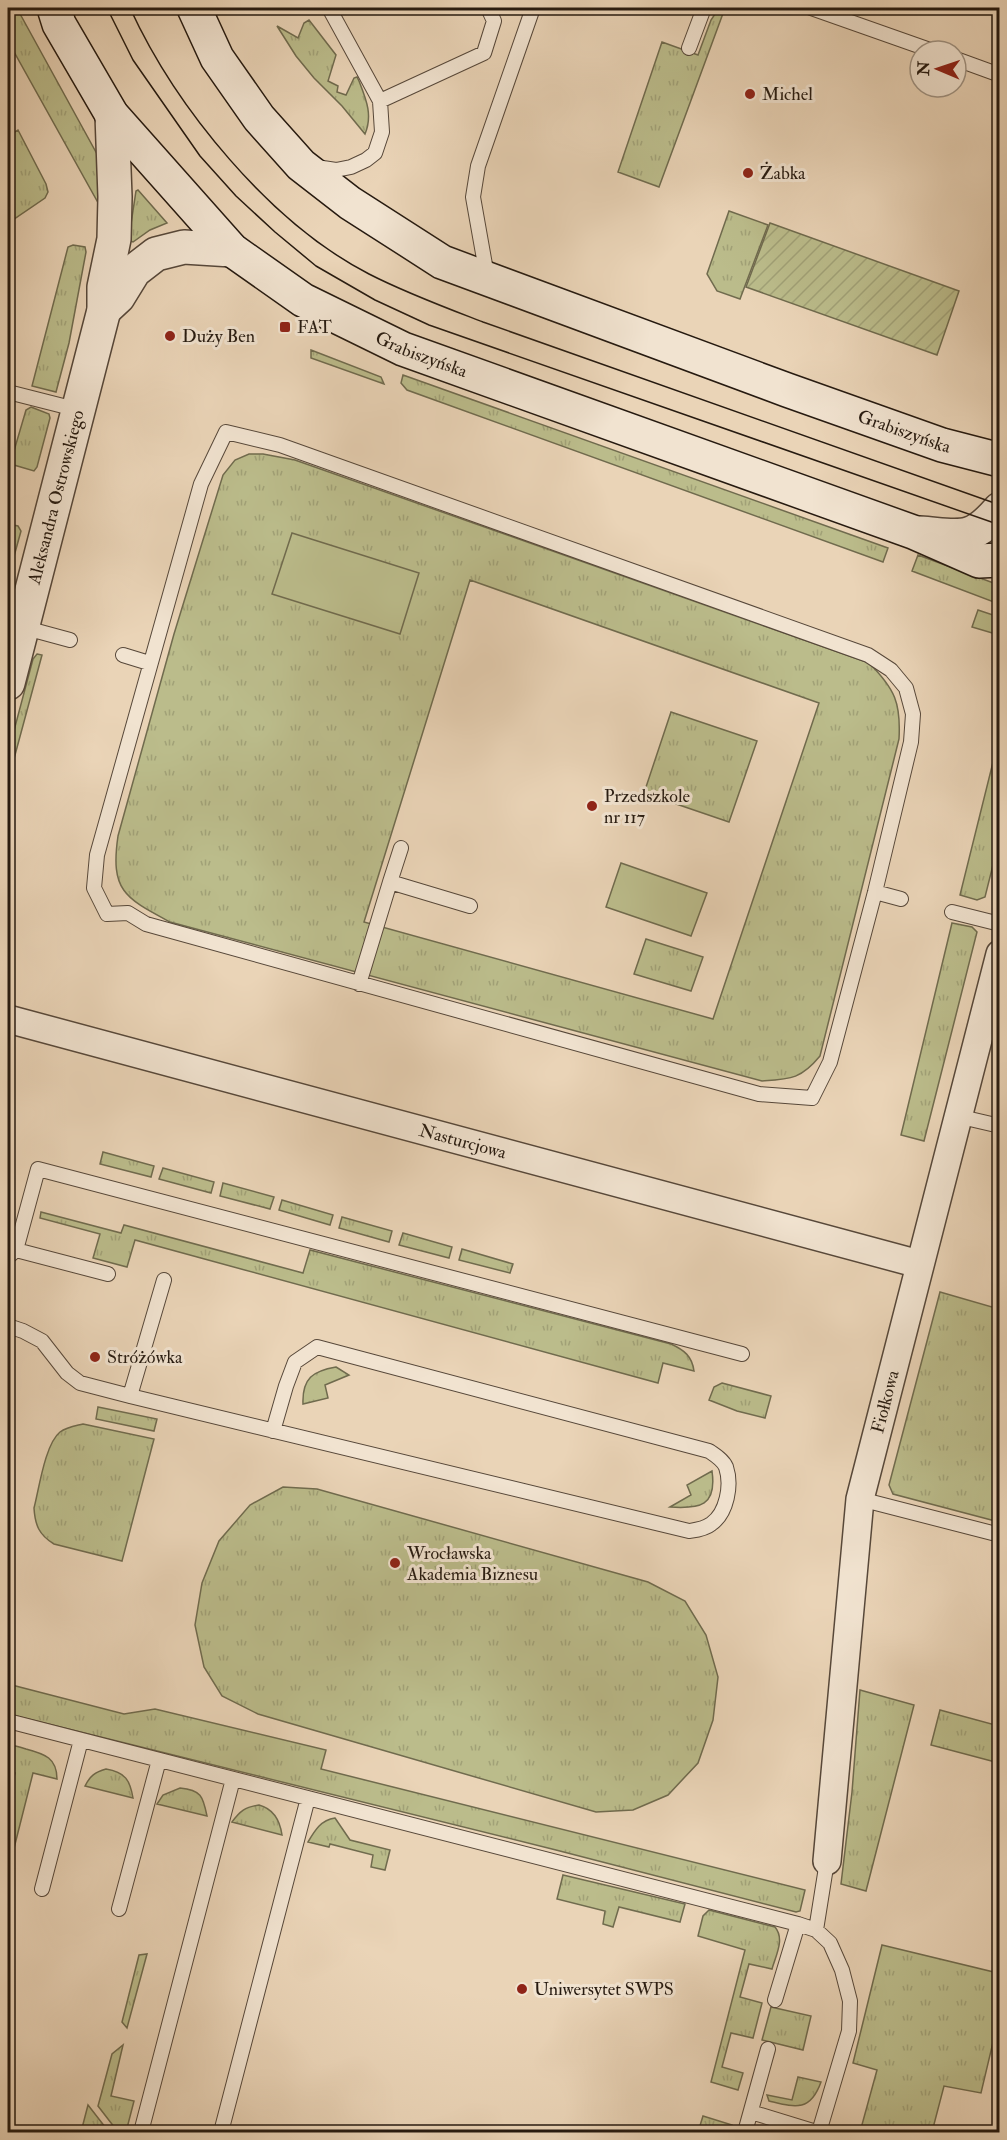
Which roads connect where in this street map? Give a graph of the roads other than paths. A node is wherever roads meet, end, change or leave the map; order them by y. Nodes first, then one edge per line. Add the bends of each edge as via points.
1 (194, 8) edge
2 (329, 8) edge
3 (488, 8) edge
4 (498, 8) edge
5 (532, 8) edge
6 (704, 8) edge
7 (812, 8) edge
8 (53, 13) edge
9 (494, 21) junction
10 (908, 42) edge
11 (689, 48) dead end
12 (968, 63) edge
13 (999, 75) edge
14 (380, 101) junction
15 (112, 116) junction
16 (301, 165) junction
17 (232, 250) junction
18 (487, 278) junction
19 (104, 310) junction
20 (12, 393) dead end
21 (79, 410) junction
22 (999, 460) edge
23 (999, 509) edge
24 (913, 532) junction
25 (992, 564) edge
26 (22, 627) junction
27 (70, 640) dead end
28 (123, 656) dead end
29 (149, 663) junction
30 (8, 683) edge
31 (401, 848) dead end
32 (390, 882) junction
33 (875, 892) junction
34 (902, 899) dead end
35 (470, 906) dead end
36 (952, 912) dead end
37 (999, 924) edge
38 (999, 954) edge
39 (359, 984) junction
40 (8, 1019) edge
41 (957, 1116) junction
42 (999, 1126) edge
43 (12, 1253) edge
44 (919, 1264) junction
45 (108, 1274) dead end
46 (164, 1280) dead end
47 (8, 1326) edge
48 (742, 1354) dead end
49 (130, 1396) junction
50 (273, 1431) junction
51 (860, 1499) junction
52 (999, 1534) edge
53 (8, 1721) edge
54 (81, 1740) junction
55 (159, 1760) junction
56 (233, 1779) junction
57 (308, 1798) junction
58 (827, 1861) joint
59 (42, 1889) dead end
60 (118, 1909) dead end
61 (798, 1924) junction
62 (816, 1930) junction
63 (775, 2000) dead end
64 (768, 2049) dead end
65 (751, 2112) junction
66 (141, 2133) edge
67 (221, 2133) edge
68 (746, 2133) edge
69 (818, 2133) edge

1 - 16 main road, Grabiszyńska via 217,58 259,118
2 - 14 lane
3 - 9 lane
4 - 9 lane
5 - 18 lane via 478,166 473,197
6 - 11 lane
7 - 10 lane
8 - 15 main road, Grabiszyńska
9 - 14 lane via 484,53
12 - 13 lane
14 - 16 lane via 382,132 375,153 351,167 336,170
15 - 17 main road, Grabiszyńska
15 - 19 main road, Aleksandra Ostrowskiego via 114,239 104,287
16 - 18 main road, Grabiszyńska via 442,262
17 - 19 main road, Aleksandra Ostrowskiego via 184,247 156,254 134,271 118,297
17 - 24 main road, Grabiszyńska via 303,300 403,349
18 - 22 main road, Grabiszyńska via 820,402 942,445
19 - 21 main road, Aleksandra Ostrowskiego
20 - 21 lane
21 - 26 main road, Aleksandra Ostrowskiego
23 - 24 main road, Grabiszyńska via 987,525 963,536
24 - 25 main road, Grabiszyńska
26 - 27 lane
26 - 30 main road, Aleksandra Ostrowskiego
28 - 29 lane
29 - 33 lane via 201,484 226,432 280,445 868,654 891,670 906,688 913,714 911,742
29 - 39 lane via 97,855 94,888 107,914 128,914 146,924
31 - 32 lane
32 - 35 lane
32 - 39 lane
33 - 34 lane
33 - 39 lane via 830,1062 812,1098 759,1094
36 - 37 lane
38 - 41 street, Fiołkowa
40 - 44 street, Nasturcjowa
41 - 42 lane
41 - 44 street, Fiołkowa
43 - 45 lane
43 - 48 lane via 38,1169
44 - 51 street, Fiołkowa
46 - 49 lane
47 - 49 lane via 42,1341 80,1383
49 - 50 lane
50 - 50 lane via 689,1531 711,1524 727,1500 725,1467 709,1451 317,1347 295,1362
51 - 52 lane
51 - 58 street, Fiołkowa
53 - 54 lane
54 - 55 lane
54 - 59 lane
55 - 56 lane
55 - 60 lane
56 - 57 lane
56 - 66 lane
57 - 61 lane
57 - 67 lane
58 - 62 lane
61 - 62 lane
61 - 63 lane
62 - 69 lane via 831,1943 850,2001 849,2031
64 - 65 lane
65 - 68 lane
65 - 69 lane

